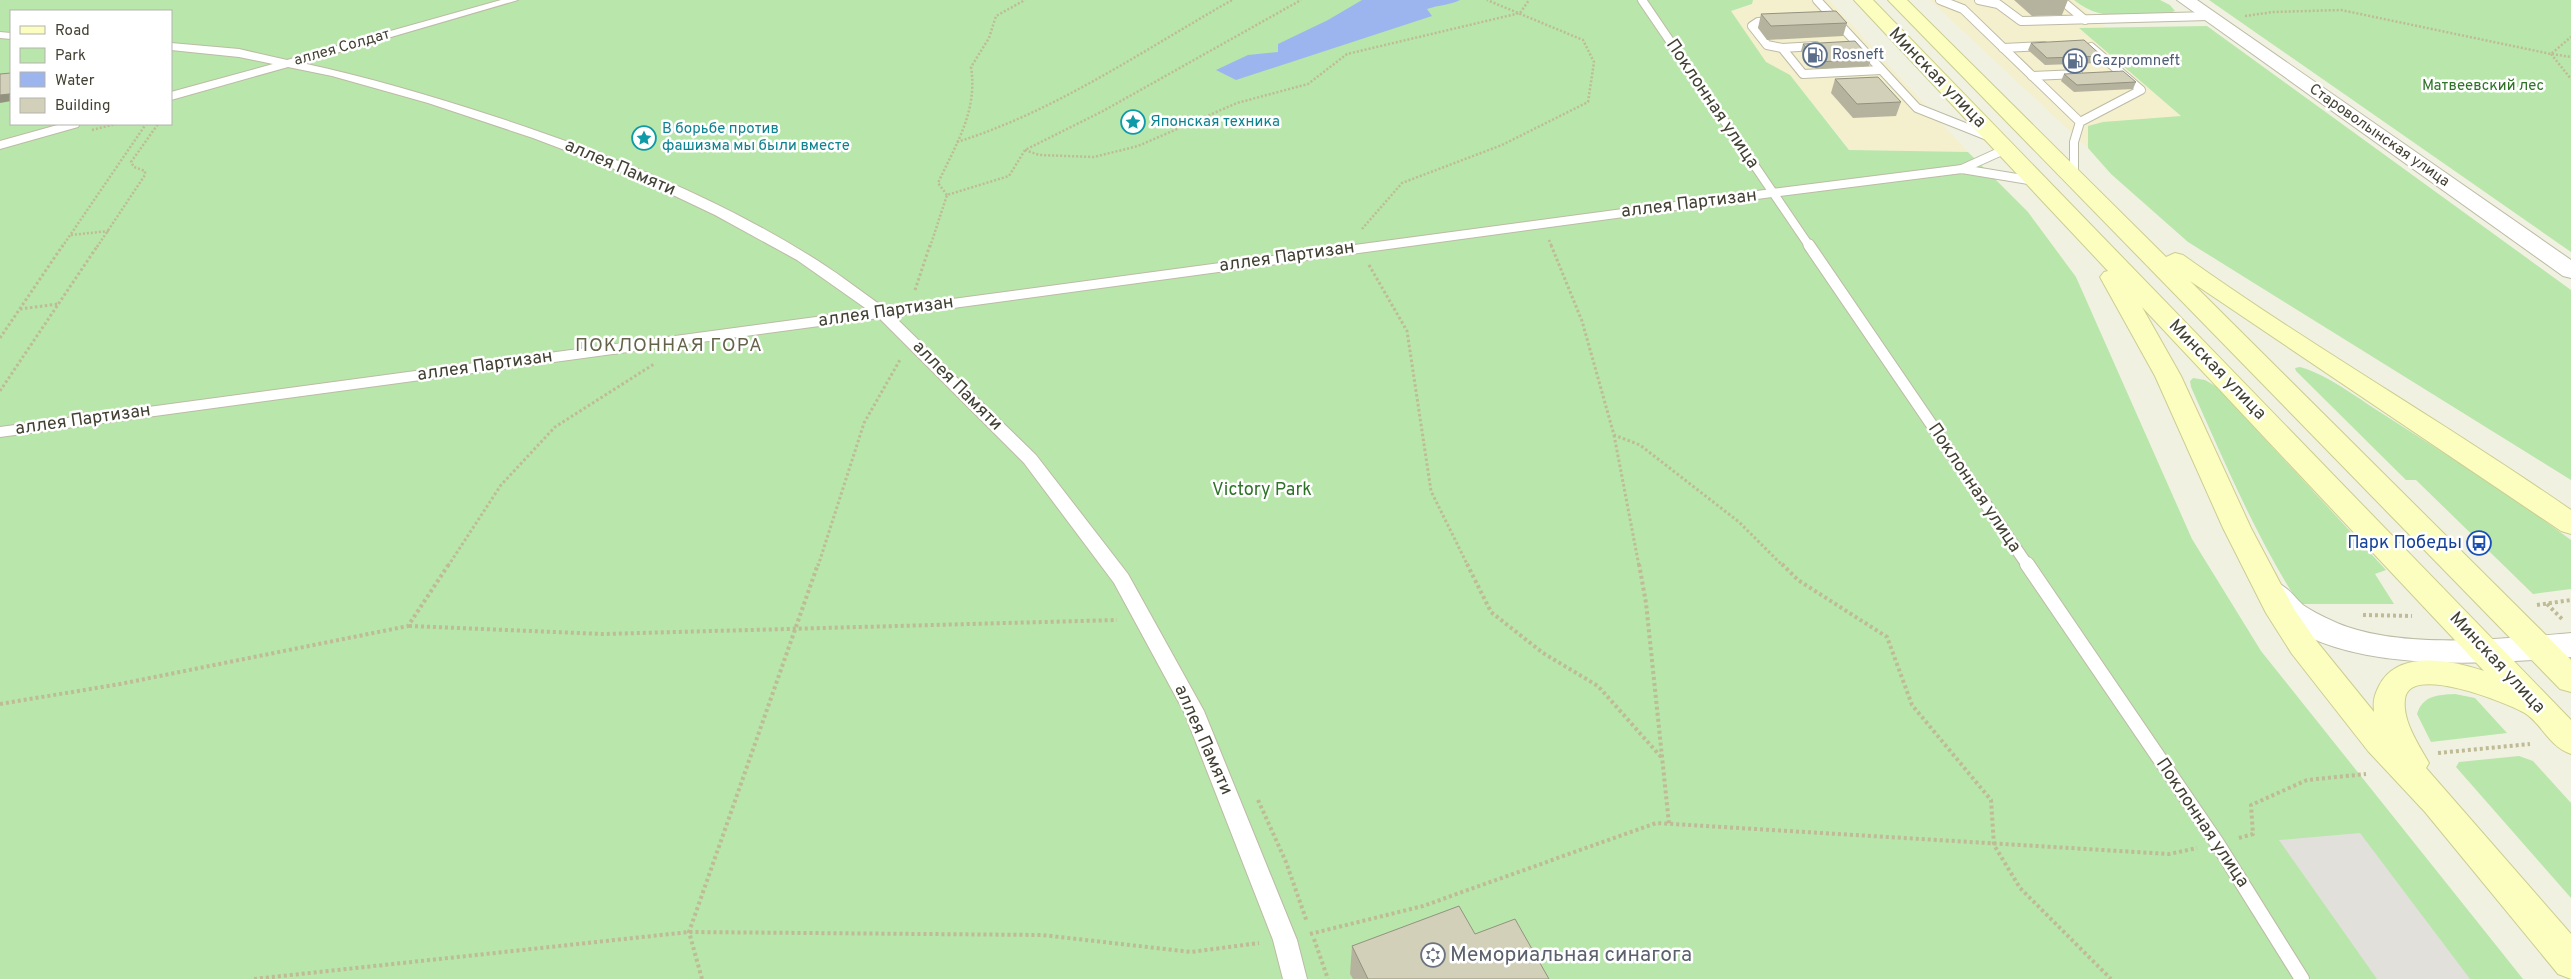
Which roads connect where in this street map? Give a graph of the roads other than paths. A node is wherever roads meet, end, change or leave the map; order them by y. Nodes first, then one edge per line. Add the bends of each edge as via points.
1 (513, 0) edge
2 (1642, 0) edge
3 (1817, 0) edge
4 (1863, 0) edge
5 (1898, 0) edge
6 (1940, 0) edge
7 (1979, 0) edge
8 (2060, 0) edge
9 (2186, 0) edge
10 (1824, 18) edge
11 (1833, 18) junction
12 (2211, 18) junction
13 (1786, 20) edge
14 (2085, 20) junction
15 (1848, 44) edge
16 (1857, 44) junction
17 (2078, 44) edge
18 (1829, 45) edge
19 (172, 46) edge
20 (2050, 46) edge
21 (1782, 48) junction
22 (2003, 48) junction
23 (291, 63) junction
24 (1881, 70) junction
25 (2110, 72) edge
26 (2120, 72) junction
27 (2090, 73) edge
28 (2032, 76) junction
29 (172, 96) edge
30 (2080, 122) junction
31 (70, 125) edge
32 (0, 144) edge
33 (2002, 145) junction
34 (1962, 169) junction
35 (2074, 176) junction
36 (2037, 182) junction
37 (1772, 193) junction
38 (2106, 210) junction
39 (2069, 214) junction
40 (2571, 271) edge
41 (882, 313) junction
42 (0, 432) edge
43 (2571, 524) edge
44 (2270, 588) junction
45 (2570, 635) edge
46 (2539, 648) junction
47 (2485, 650) junction
48 (2571, 680) edge
49 (2562, 732) edge
50 (2437, 802) junction
51 (2571, 962) edge
52 (1296, 979) edge
53 (2302, 979) edge

1 - 23 street, аллея Солдат
2 - 37 lane, Поклонная улица
3 - 11 lane
4 - 33 main road, Минская улица
5 - 35 main road, Минская улица
6 - 22 lane via 1963,9
7 - 14 lane via 1998,4 2021,21
8 - 14 lane
9 - 12 street, Староволынская улица
10 - 11 lane
11 - 16 lane
12 - 14 lane
12 - 40 street, Староволынская улица
13 - 21 lane via 1758,22 1752,26 1767,45
15 - 16 lane
16 - 24 lane
17 - 26 lane via 2088,44
18 - 21 lane
19 - 23 street, аллея Памяти via 239,53
20 - 22 lane
21 - 24 lane via 1803,74
22 - 28 lane
23 - 29 street, аллея Солдат
23 - 41 street, аллея Памяти via 450,106 638,173 720,212 802,257
24 - 33 lane via 1917,108 1955,121
25 - 26 lane
26 - 30 lane via 2141,90
27 - 28 lane
28 - 30 lane
30 - 35 lane via 2074,142
31 - 32 street
33 - 34 lane
33 - 36 main road, Минская улица
34 - 36 lane
34 - 37 lane
35 - 38 main road, Минская улица
36 - 39 main road, Минская улица
37 - 41 street, аллея Партизан
37 - 53 lane, Поклонная улица via 2217,843
38 - 43 main road via 2220,294
38 - 46 main road, Минская улица
39 - 44 main road via 2124,295 2168,376 2237,528
39 - 47 main road, Минская улица
41 - 42 street, аллея Партизан
41 - 52 street, аллея Памяти via 1030,459 1121,579 1194,711 1285,940
44 - 47 street via 2298,617 2336,634 2399,648
44 - 50 main road via 2280,613 2303,646 2387,750
45 - 46 street
46 - 47 street
46 - 48 main road, Минская улица
47 - 49 main road, Минская улица
49 - 50 main road via 2525,701 2501,687 2472,677 2424,672 2401,678 2390,690 2386,702 2407,756
50 - 51 main road

